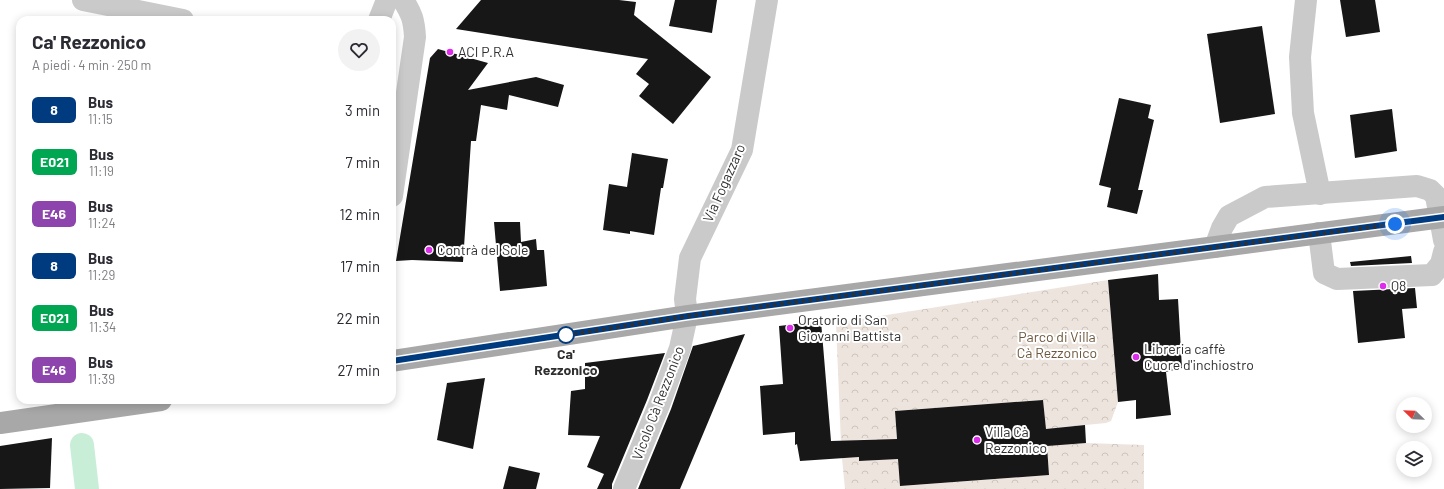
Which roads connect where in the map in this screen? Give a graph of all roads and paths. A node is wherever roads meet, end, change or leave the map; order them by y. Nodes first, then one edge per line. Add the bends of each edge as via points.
1 (83, 0) edge
2 (387, 0) edge
3 (403, 0) edge
4 (767, 0) edge
5 (1306, 0) edge
6 (163, 16) edge
7 (381, 16) edge
8 (396, 168) edge
9 (1320, 194) junction
10 (1442, 217) edge
11 (1319, 233) junction
12 (1444, 240) edge
13 (1215, 247) junction
14 (1444, 252) edge
15 (688, 316) junction
16 (396, 361) edge
17 (133, 404) edge
18 (0, 423) edge
19 (624, 489) edge

1 - 6 street
2 - 7 street
3 - 8 street via 414,21 415,37
4 - 15 street, Via Fogazzaro via 742,150 690,258 685,299
5 - 9 street via 1300,57 1303,113
9 - 10 street via 1417,186 1430,190 1436,196
9 - 13 street via 1265,197 1230,216
10 - 11 main road
10 - 12 street
11 - 13 main road
11 - 14 street via 1324,273 1337,279 1432,275 1441,264
13 - 15 main road
15 - 16 main road
15 - 19 street, Vicolo Cà Rezzonico via 680,348 659,405
17 - 18 main road

